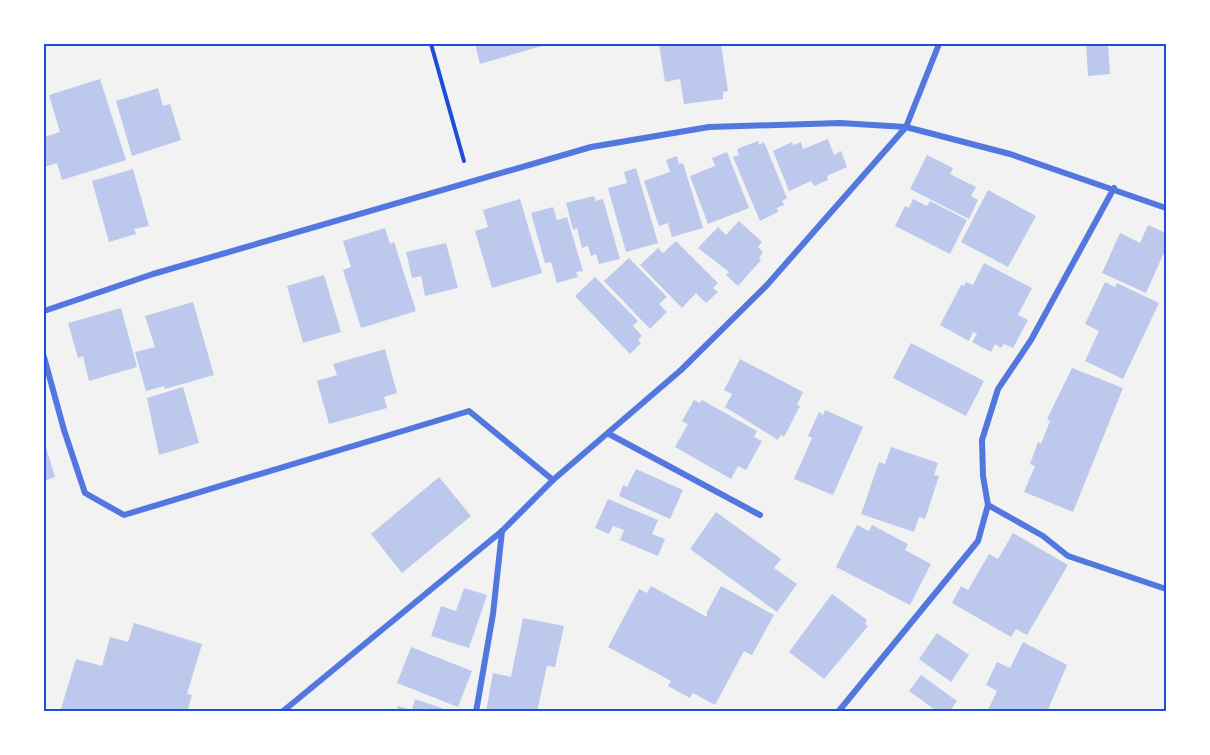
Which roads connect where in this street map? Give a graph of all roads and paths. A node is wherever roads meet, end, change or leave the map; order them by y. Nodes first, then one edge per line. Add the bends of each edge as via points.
1 (431, 44) edge
2 (939, 44) edge
3 (906, 127) junction
4 (470, 183) junction
5 (1114, 188) junction
6 (1167, 208) edge
7 (44, 311) edge
8 (44, 357) edge
9 (609, 434) junction
10 (553, 480) junction
11 (988, 506) junction
12 (760, 515) dead end
13 (502, 531) junction
14 (1167, 589) edge
15 (282, 711) edge
16 (476, 711) edge
17 (838, 711) edge

1 - 4 path
2 - 3 street
3 - 4 street via 840,123 709,127 591,147
3 - 5 street via 1010,154
3 - 9 street via 767,285
4 - 7 street via 153,274
5 - 6 street
5 - 11 street via 1031,340 999,389 982,440
8 - 10 street via 86,493 124,515 469,411
9 - 10 street
9 - 12 street
10 - 13 street
11 - 14 street via 1043,536 1068,556
11 - 17 street via 978,541
13 - 15 street
13 - 16 street

